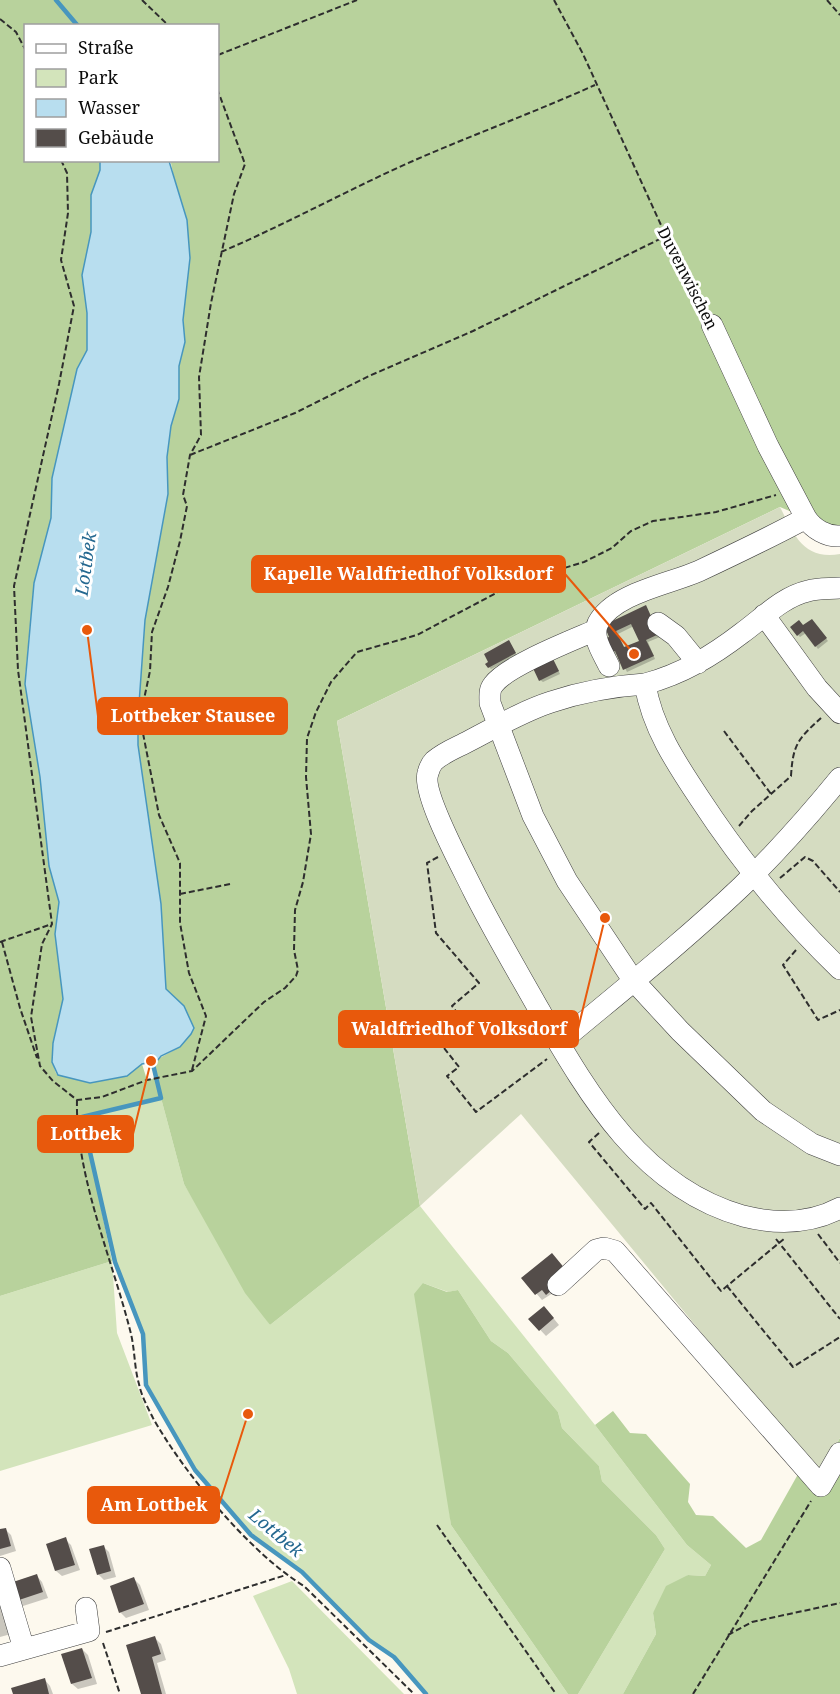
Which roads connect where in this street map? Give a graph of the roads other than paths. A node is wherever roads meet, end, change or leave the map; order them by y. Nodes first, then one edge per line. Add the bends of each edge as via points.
1 (712, 325) road end
2 (806, 518) junction
3 (840, 536) edge
4 (840, 588) edge
5 (764, 615) junction
6 (658, 623) dead end
7 (596, 630) junction
8 (698, 663) junction
9 (609, 666) dead end
10 (645, 684) junction
11 (838, 707) edge
12 (499, 725) junction
13 (840, 778) edge
14 (754, 874) junction
15 (840, 969) edge
16 (633, 980) junction
17 (560, 1045) junction
18 (840, 1155) edge
19 (840, 1208) edge
20 (558, 1285) dead end
21 (840, 1453) edge
22 (0, 1568) edge
23 (86, 1608) dead end
24 (24, 1649) junction
25 (0, 1656) edge

1 - 2 street, Duvenwischen
2 - 3 street, Duvenwischen via 824,534
2 - 7 street via 695,572 623,601 604,615
4 - 5 street via 807,591
5 - 8 street
5 - 11 street via 817,688
6 - 8 street via 676,636
7 - 9 street
7 - 12 street via 494,682 490,703
8 - 10 street
10 - 12 street via 552,702
10 - 14 street via 649,707 669,749
12 - 16 street via 533,816 567,881
12 - 17 street via 442,755 432,763 426,779 453,850 487,919
13 - 14 street
14 - 15 street
14 - 16 street
16 - 17 street
16 - 18 street via 764,1111 812,1144
17 - 19 street via 577,1075 633,1148 697,1198 762,1221 807,1219
20 - 21 street via 596,1250 615,1251 821,1486
22 - 24 street
23 - 24 street via 89,1631
24 - 25 street

